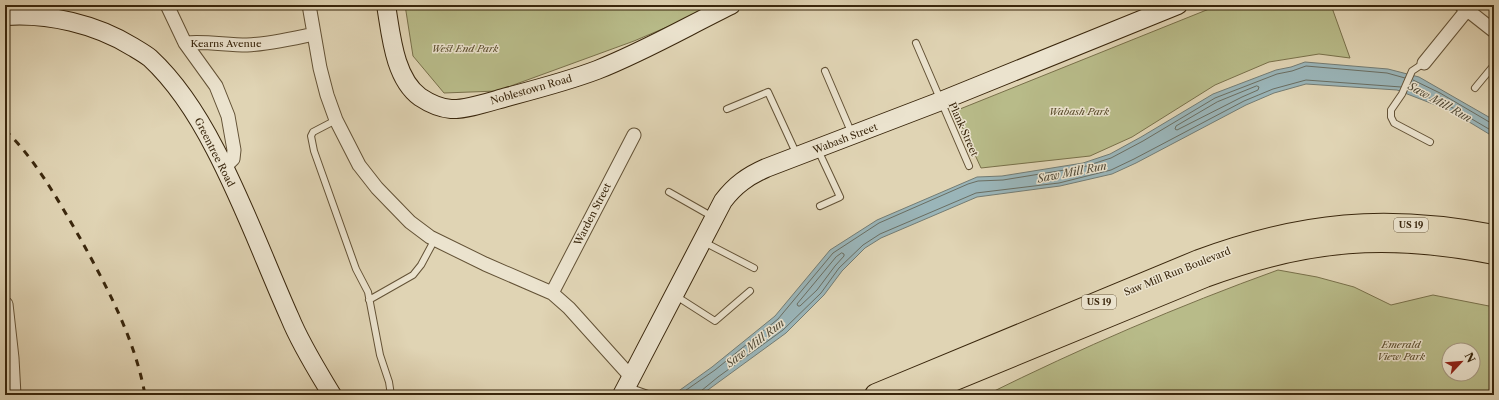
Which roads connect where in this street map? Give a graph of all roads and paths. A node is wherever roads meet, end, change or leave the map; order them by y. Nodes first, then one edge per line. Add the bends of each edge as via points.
1 (167, 5) edge
2 (309, 5) edge
3 (386, 5) edge
4 (731, 5) edge
5 (1178, 5) edge
6 (1466, 7) edge
7 (5, 16) edge
8 (1494, 31) edge
9 (314, 34) junction
10 (185, 43) junction
11 (916, 43) dead end
12 (1424, 63) joint
13 (1494, 65) edge
14 (825, 71) dead end
15 (1475, 88) dead end
16 (941, 101) junction
17 (727, 109) dead end
18 (336, 120) junction
19 (634, 135) dead end
20 (852, 135) junction
21 (1430, 142) dead end
22 (818, 148) junction
23 (797, 156) junction
24 (969, 166) dead end
25 (225, 167) junction
26 (669, 192) dead end
27 (820, 206) dead end
28 (715, 218) junction
29 (1494, 236) edge
30 (435, 239) junction
31 (702, 241) junction
32 (1494, 253) edge
33 (754, 268) dead end
34 (750, 291) dead end
35 (552, 293) junction
36 (674, 295) junction
37 (369, 300) junction
38 (6, 304) edge
39 (627, 386) edge
40 (14, 395) edge
41 (332, 395) edge
42 (391, 395) edge
43 (650, 395) edge
44 (876, 395) edge
45 (916, 395) edge

1 - 10 street, Kearns Avenue
2 - 9 street
3 - 4 main road, Noblestown Road via 396,59 411,89 430,103 452,109 545,87 596,70 649,48
5 - 16 main road, Wabash Street
6 - 8 street
6 - 12 street
7 - 25 main road, Greentree Road via 37,17 94,27 149,57 174,83 200,121
9 - 10 street, Kearns Avenue via 246,45
9 - 18 street via 327,95
10 - 25 street, Kearns Avenue via 216,86 228,116 234,150 232,159
11 - 16 lane, Plank Street
12 - 21 lane via 1412,71 1402,94 1391,110 1391,117 1394,123
13 - 15 lane
14 - 20 lane
16 - 20 main road, Wabash Street
16 - 24 lane, Plank Street
17 - 23 lane via 768,92
18 - 30 street via 360,165 377,188 410,222
18 - 37 lane via 313,132 311,136 314,151
19 - 35 street, Warden Street
20 - 22 main road, Wabash Street
22 - 23 main road, Wabash Street
22 - 27 lane via 840,197
23 - 28 main road, Wabash Street via 750,176 738,184 723,201
25 - 41 main road, Greentree Road via 290,320
26 - 28 lane
28 - 31 main road, Wabash Street
29 - 44 highway, Saw Mill Run Boulevard / US 19 via 1448,228 1387,224 1328,227 1262,240 1199,261
30 - 35 street
30 - 37 lane via 413,275
31 - 33 lane
31 - 36 main road, Wabash Street
32 - 45 highway, Saw Mill Run Boulevard / US 19 via 1446,244 1387,240 1330,243 1266,255 1205,276
34 - 36 lane via 715,321
35 - 39 street via 569,308
36 - 39 main road, Wabash Street
37 - 42 lane
38 - 40 street
39 - 43 lane

